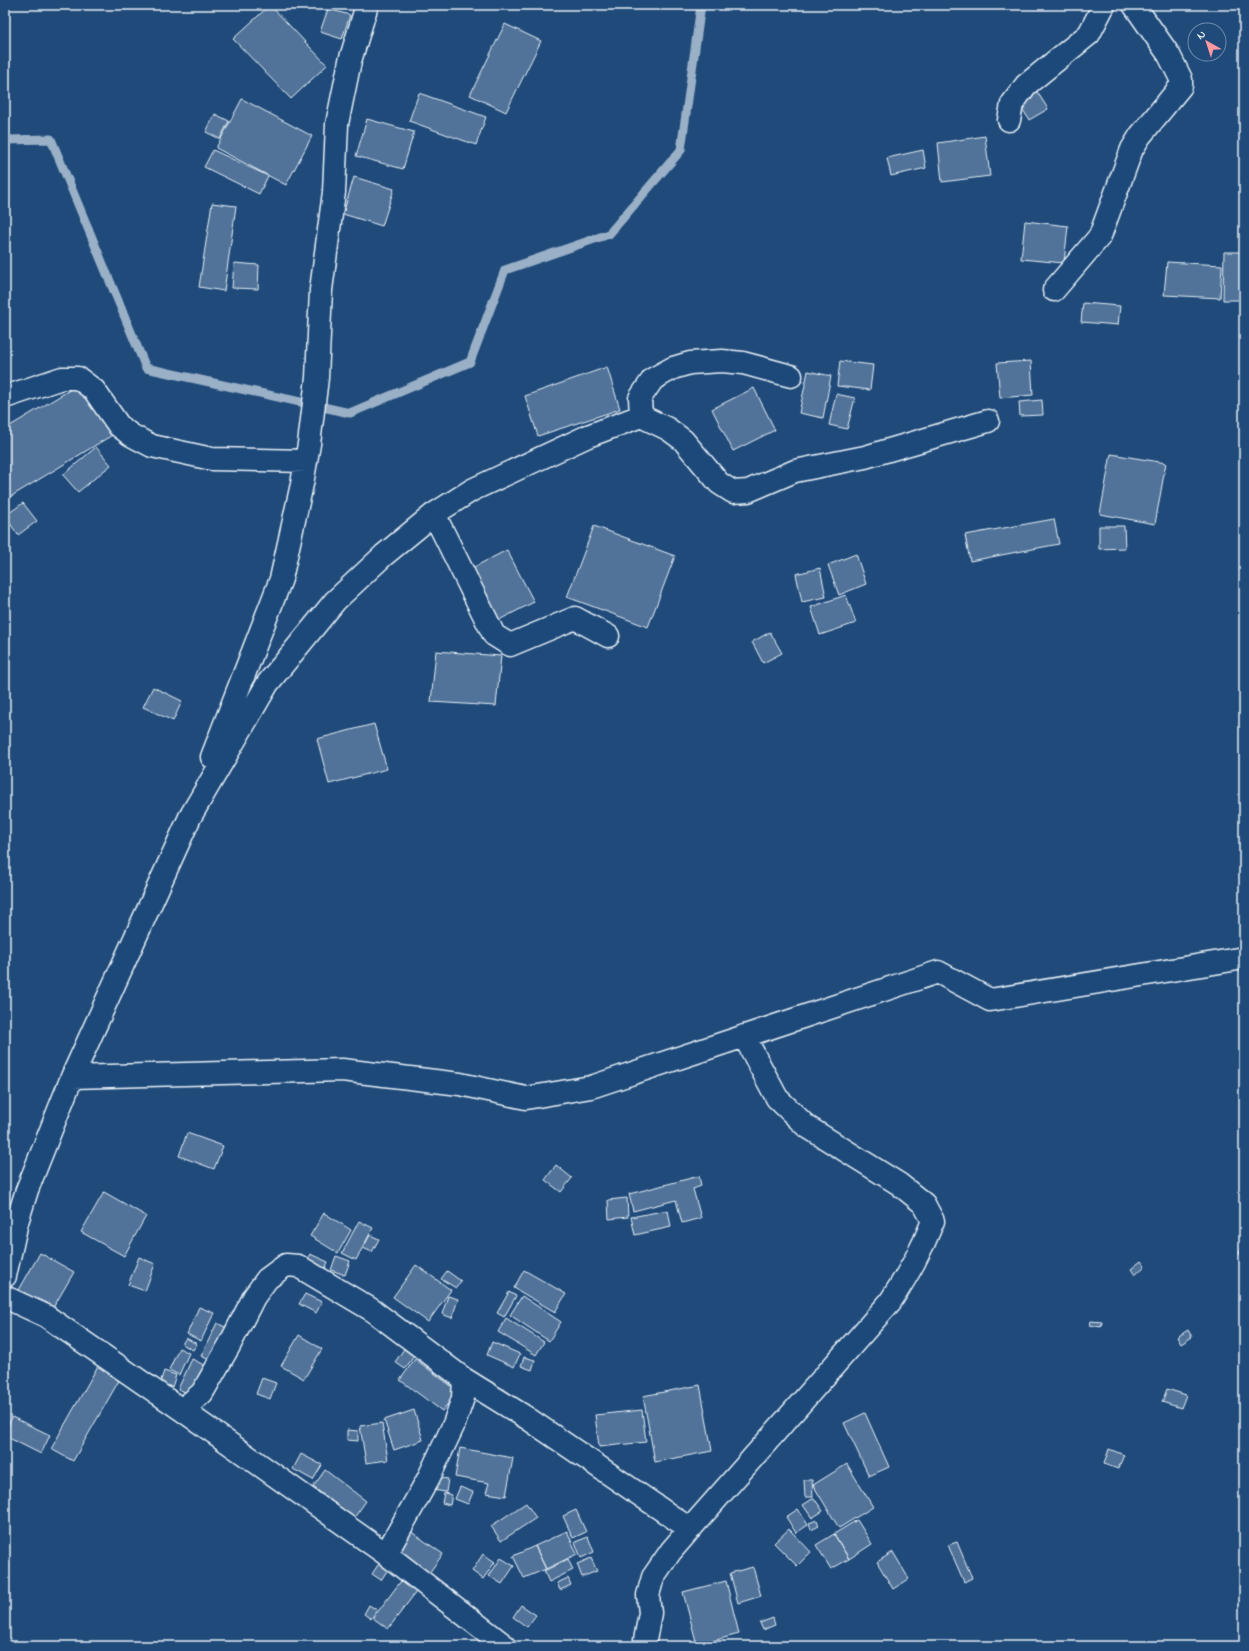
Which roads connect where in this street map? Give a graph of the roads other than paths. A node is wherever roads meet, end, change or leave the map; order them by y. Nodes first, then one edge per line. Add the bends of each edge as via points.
1 (367, 5) edge
2 (1104, 5) edge
3 (1134, 5) edge
4 (1009, 120) dead end
5 (1054, 290) dead end
6 (791, 376) dead end
7 (5, 397) edge
8 (641, 416) junction
9 (988, 421) dead end
10 (307, 452) junction
11 (434, 514) junction
12 (608, 636) dead end
13 (190, 817) junction
14 (1244, 958) edge
15 (744, 1036) junction
16 (72, 1077) junction
17 (6, 1269) edge
18 (5, 1297) edge
19 (464, 1379) junction
20 (182, 1410) junction
21 (690, 1529) junction
22 (386, 1554) junction
23 (506, 1646) edge
24 (644, 1646) edge

1 - 10 street via 350,61 337,124 334,192 321,290 317,378
2 - 4 street via 1089,34 1026,85 1012,104
3 - 5 street via 1169,55 1181,79 1181,86 1132,149 1100,236
6 - 8 street via 742,363 722,361 678,366 654,379 640,398
7 - 10 street via 62,378 78,378 94,390 119,426 152,446 212,458
8 - 9 street via 668,429 683,440 720,483 733,492 748,490 795,471 864,457
8 - 11 street via 588,436 472,490
10 - 13 street via 281,579
11 - 12 street via 494,635 510,645 575,618
11 - 13 street via 384,555 335,602 268,683
13 - 16 street
14 - 15 street via 990,1000 938,972
15 - 16 street via 591,1087 526,1098 460,1084 342,1070
15 - 21 street via 777,1098 806,1126 919,1200 933,1220 912,1268 890,1302
16 - 17 street via 28,1190 17,1222
18 - 20 street via 46,1316
19 - 20 street via 372,1310 298,1266 286,1265 267,1279 254,1297 202,1393
19 - 21 street via 547,1431
19 - 22 street via 463,1398 454,1424 428,1479
20 - 22 street
21 - 24 street via 653,1577 648,1595 650,1613
22 - 23 street

